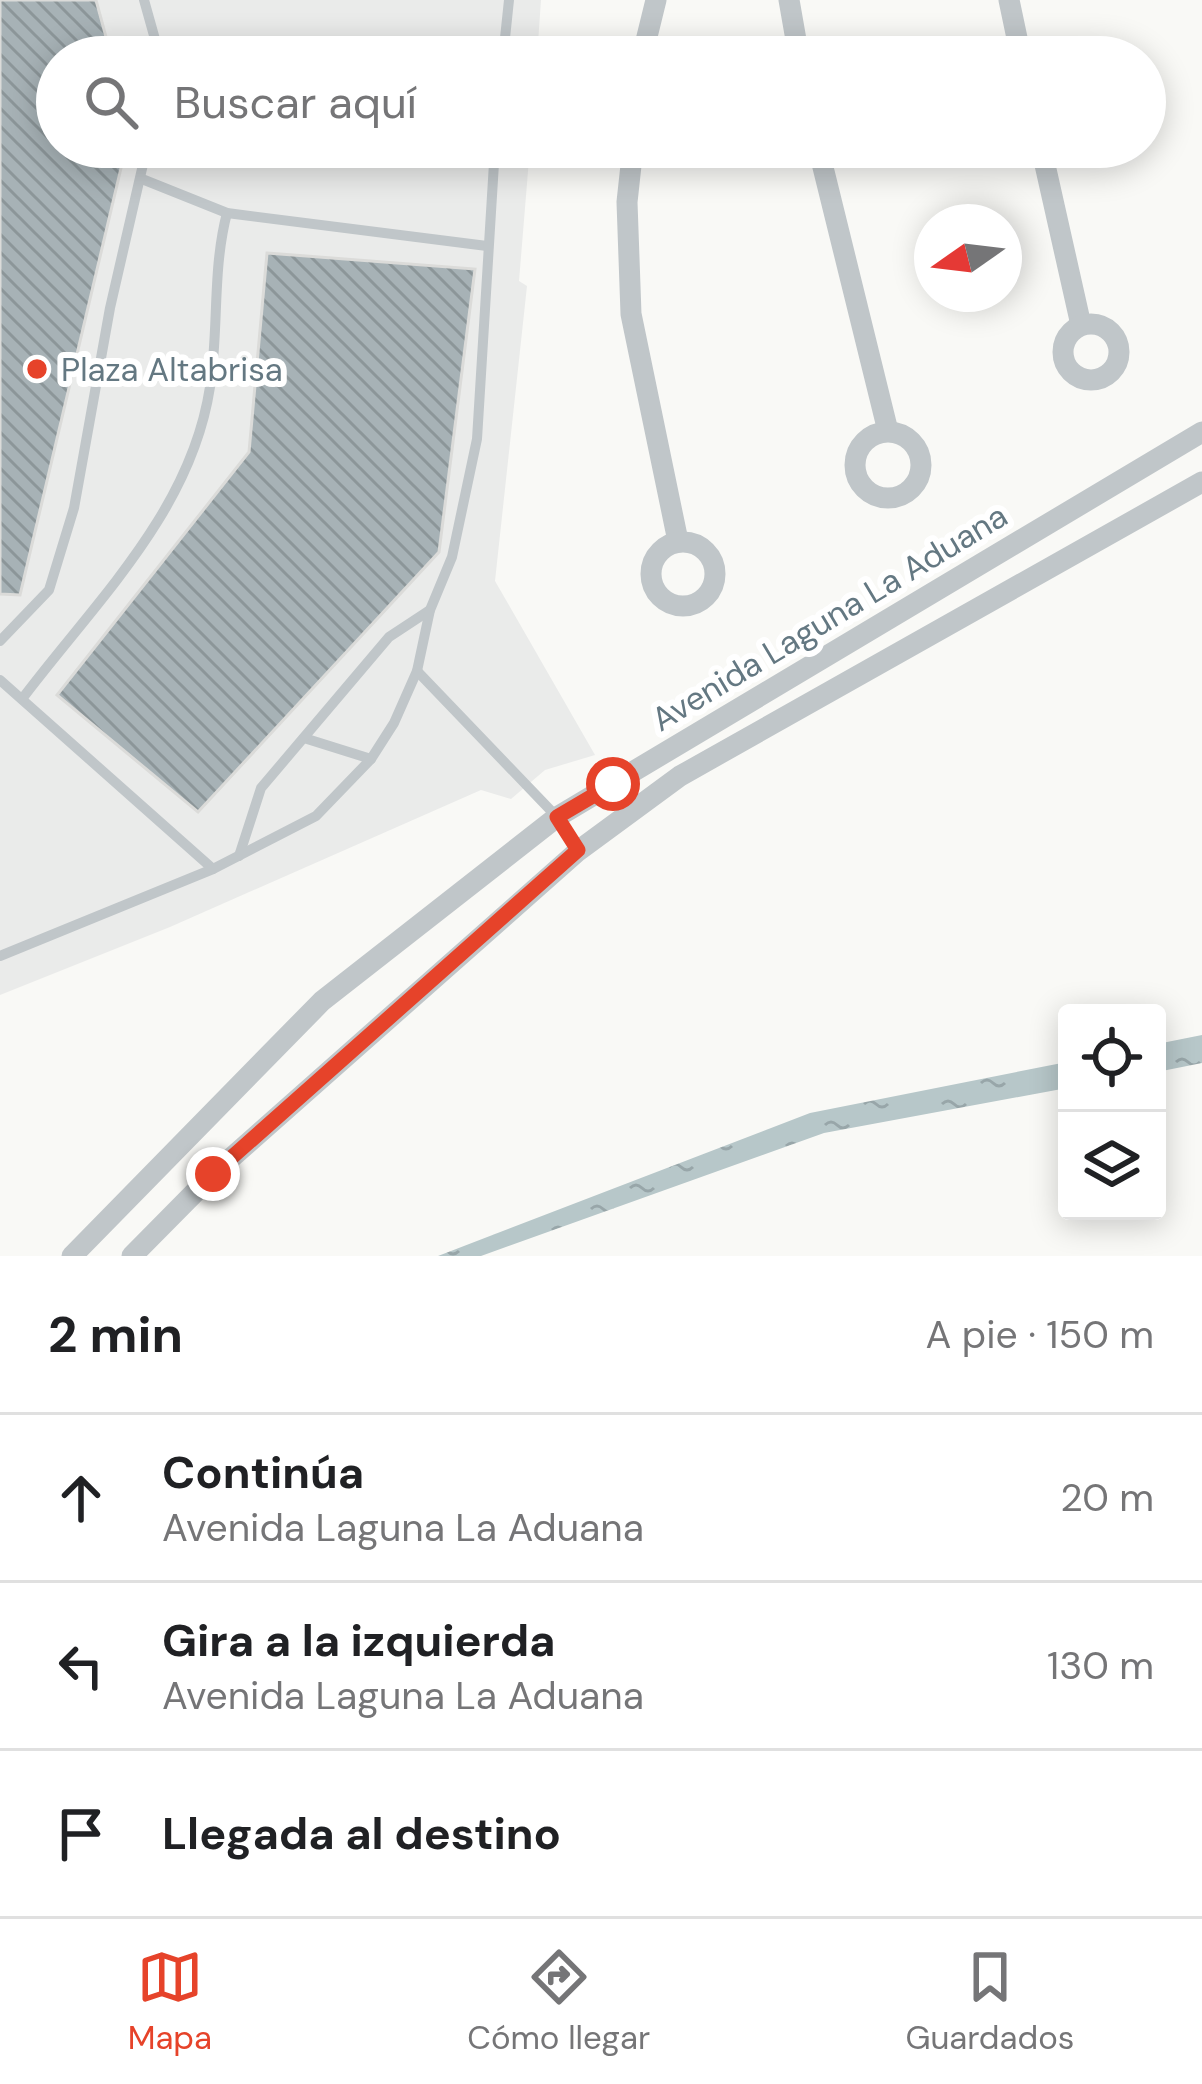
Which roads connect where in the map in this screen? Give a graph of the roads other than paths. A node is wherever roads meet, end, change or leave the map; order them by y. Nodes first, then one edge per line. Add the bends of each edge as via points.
1 (144, 0) edge
2 (508, 0) edge
3 (656, 0) edge
4 (789, 0) edge
5 (1009, 0) edge
6 (154, 36) edge
7 (505, 36) edge
8 (647, 36) edge
9 (795, 36) edge
10 (1017, 36) edge
11 (144, 168) edge
12 (494, 168) edge
13 (631, 168) edge
14 (823, 168) edge
15 (1047, 168) edge
16 (142, 179) junction
17 (226, 213) junction
18 (488, 246) junction
19 (1081, 325) dead end
20 (888, 431) dead end
21 (1202, 432) edge
22 (1202, 482) edge
23 (678, 542) dead end
24 (430, 610) junction
25 (0, 641) edge
26 (417, 671) junction
27 (0, 680) edge
28 (22, 699) junction
29 (304, 738) junction
30 (371, 758) junction
31 (557, 817) junction
32 (578, 850) junction
33 (239, 856) junction
34 (212, 869) junction
35 (0, 956) edge
36 (73, 1256) edge
37 (132, 1256) edge

1 - 6 lane
2 - 7 lane
3 - 8 street
4 - 9 street
5 - 10 street
11 - 16 lane
12 - 18 lane
13 - 23 street via 631,314
14 - 20 street
15 - 19 street
16 - 17 lane
16 - 25 lane via 74,508 49,590
17 - 18 lane
17 - 28 lane via 211,387 191,464 116,587
18 - 24 lane via 477,439 452,557
21 - 31 street, Avenida Laguna La Aduana
22 - 32 street, Avenida Laguna La Aduana via 680,776
24 - 26 lane
24 - 29 lane via 389,637
26 - 30 lane
26 - 31 lane
27 - 28 lane
28 - 34 lane
29 - 30 lane
29 - 33 lane via 261,788
30 - 33 lane via 316,816
31 - 32 lane
31 - 36 street, Avenida Laguna La Aduana via 322,1001
32 - 37 street, Avenida Laguna La Aduana via 213,1174
33 - 34 lane
34 - 35 lane

